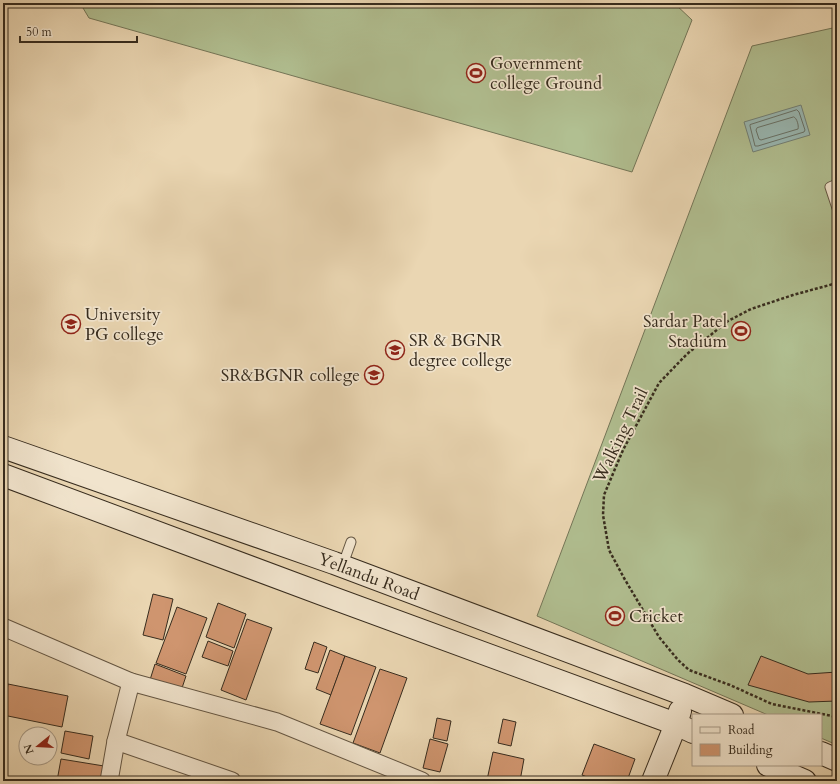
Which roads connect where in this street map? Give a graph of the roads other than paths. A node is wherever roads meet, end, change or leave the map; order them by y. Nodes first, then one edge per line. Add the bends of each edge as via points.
1 (837, 184) edge
2 (837, 208) edge
3 (3, 447) edge
4 (3, 475) edge
5 (351, 542) dead end
6 (342, 567) junction
7 (3, 627) edge
8 (131, 682) junction
9 (685, 695) junction
10 (730, 714) edge
11 (685, 728) edge
12 (116, 741) junction
13 (822, 753) edge
14 (837, 760) edge
15 (770, 766) edge
16 (109, 781) edge
17 (232, 781) edge
18 (422, 781) edge
19 (653, 781) edge
20 (805, 781) edge

1 - 2 lane via 830,187
3 - 6 main road, Yellandu Road
4 - 11 main road, Yellandu Road
5 - 6 lane
6 - 9 main road, Yellandu Road
7 - 8 street
8 - 12 street
8 - 18 street via 277,722
9 - 10 main road, Yellandu Road
9 - 11 main road
11 - 19 main road
12 - 16 street
12 - 17 street
13 - 14 main road
15 - 20 main road

